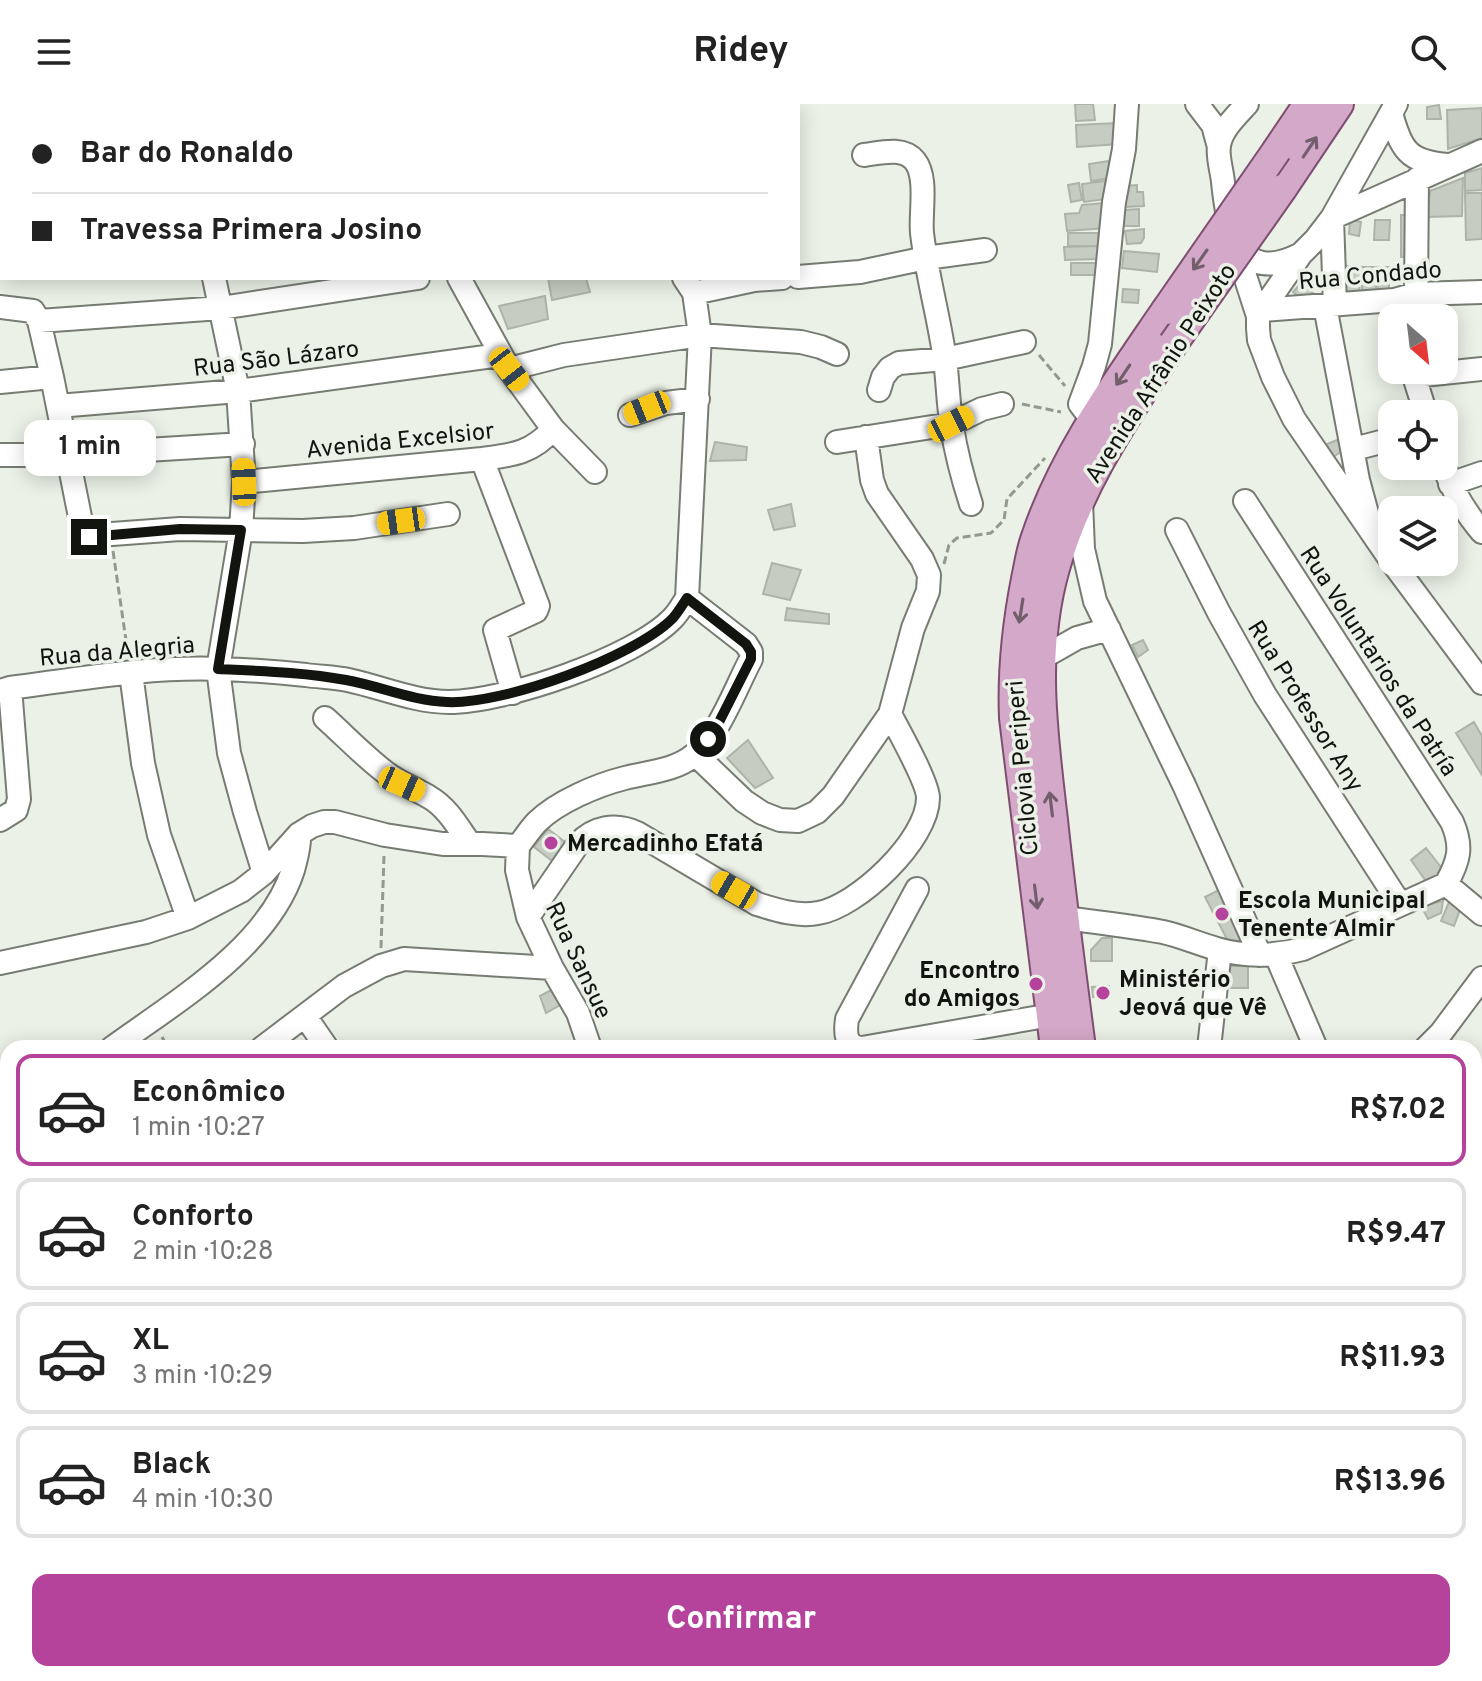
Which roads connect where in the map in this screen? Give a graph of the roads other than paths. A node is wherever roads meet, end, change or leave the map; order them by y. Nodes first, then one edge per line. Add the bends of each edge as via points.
1 (1127, 104) edge
2 (1308, 104) edge
3 (1339, 104) edge
4 (1394, 108) edge
5 (1202, 110) edge
6 (1241, 110) edge
7 (1219, 147) junction
8 (1482, 151) edge
9 (864, 155) dead end
10 (1449, 165) junction
11 (1417, 179) junction
12 (1332, 218) junction
13 (1231, 233) junction
14 (985, 250) dead end
15 (1301, 254) junction
16 (926, 258) junction
17 (800, 277) edge
18 (214, 280) edge
19 (405, 280) edge
20 (460, 280) edge
21 (754, 280) edge
22 (689, 285) edge
23 (1482, 292) edge
24 (1416, 294) junction
25 (1403, 304) edge
26 (1330, 306) junction
27 (0, 307) edge
28 (221, 308) junction
29 (1378, 308) edge
30 (1260, 313) junction
31 (36, 316) junction
32 (700, 335) junction
33 (1024, 342) road end
34 (837, 354) dead end
35 (945, 359) junction
36 (505, 362) junction
37 (1482, 369) edge
38 (1458, 370) edge
39 (52, 377) junction
40 (0, 382) edge
41 (879, 390) dead end
42 (238, 391) junction
43 (698, 399) junction
44 (1002, 404) road end
45 (58, 406) junction
46 (1086, 411) junction
47 (630, 415) dead end
48 (951, 424) junction
49 (553, 429) junction
50 (866, 437) junction
51 (837, 442) dead end
52 (1378, 443) edge
53 (243, 444) junction
54 (1354, 449) junction
55 (0, 455) edge
56 (67, 455) junction
57 (482, 459) junction
58 (595, 472) dead end
59 (1482, 473) edge
60 (1458, 474) edge
61 (1450, 480) edge
62 (244, 482) junction
63 (1081, 497) junction
64 (1245, 501) dead end
65 (971, 504) dead end
66 (448, 514) dead end
67 (241, 530) junction
68 (1177, 530) dead end
69 (1482, 532) edge
70 (1372, 533) junction
71 (1378, 542) edge
72 (1402, 576) edge
73 (687, 598) junction
74 (1109, 629) junction
75 (1040, 659) junction
76 (218, 669) junction
77 (131, 673) junction
78 (1482, 683) edge
79 (5, 689) edge
80 (513, 693) junction
81 (890, 714) junction
82 (325, 718) dead end
83 (695, 754) junction
84 (0, 820) edge
85 (299, 834) junction
86 (470, 844) junction
87 (518, 846) junction
88 (264, 873) junction
89 (1446, 884) junction
90 (917, 889) dead end
91 (1400, 904) junction
92 (1482, 914) edge
93 (528, 917) junction
94 (188, 918) junction
95 (1064, 918) junction
96 (1220, 950) junction
97 (1268, 955) junction
98 (0, 963) edge
99 (552, 968) junction
100 (1482, 978) edge
101 (1051, 1015) junction
102 (305, 1016) junction
103 (123, 1040) edge
104 (273, 1040) edge
105 (322, 1040) edge
106 (587, 1040) edge
107 (847, 1040) edge
108 (908, 1040) edge
109 (1054, 1040) edge
110 (1080, 1040) edge
111 (1210, 1040) edge
112 (1312, 1040) edge
113 (1434, 1040) edge

1 - 46 street via 1100,344
2 -> 46 main road, Avenida Afrânio Peixoto, bridge via 1166,310
63 -> 3 main road, Avenida Afrânio Peixoto, bridge via 1173,344
4 - 10 street via 1403,146 1428,164
4 - 12 street
5 - 6 street via 1218,118
5 - 7 street
6 - 7 street
7 - 13 street
8 - 10 street
9 - 16 street via 899,152 915,160 921,170
10 - 11 street
11 - 12 street
11 - 24 street
12 - 15 street
12 - 26 street
13 - 15 street via 1259,262 1278,264
13 - 30 street
14 - 16 street
15 - 30 street
16 - 17 street via 860,272
16 - 35 street
18 - 28 street
19 - 28 street
20 - 36 street
21 - 22 street
22 - 32 street
23 - 24 street, Rua Condado
24 - 25 street, Rua Condado
26 - 29 street, Rua Condado
26 - 30 street, Rua Condado
26 - 54 street via 1336,369
27 - 31 street
28 - 31 street
28 - 42 street
30 - 70 street via 1259,340 1294,419
31 - 39 street
32 - 34 street, Rua São Lázaro via 801,342
32 - 36 street, Rua São Lázaro
32 - 43 street
33 - 35 street
35 - 41 street via 899,363 883,377
35 - 48 street
36 - 42 street, Rua São Lázaro
36 - 49 street
37 - 38 street
39 - 40 street
39 - 45 street
42 - 45 street, Rua São Lázaro
42 - 53 street
43 - 47 street
43 - 73 street
44 - 48 street
45 - 56 street
46 -> 101 main road, Avenida Afrânio Peixoto via 1035,538 1020,613 1013,693
48 - 50 street
48 - 65 street
49 - 57 street, Avenida Excelsior via 520,453
49 - 58 street
50 - 51 street
50 - 81 street via 877,494 936,572 913,628
52 - 54 street
53 - 56 street
53 - 62 street
54 - 70 street
55 - 56 street
56 - 67 street via 85,536
57 - 62 street, Avenida Excelsior
57 - 80 street via 538,606 495,630
59 - 60 street
61 - 69 street
62 - 67 street
63 - 74 street via 1088,579
63 - 75 main road, Avenida Afrânio Peixoto via 1054,569
64 - 89 street, Rua Voluntarios da Patría via 1452,822 1459,853
66 - 67 street via 354,528
67 - 76 street
68 - 91 street, Rua Professor Any via 1265,695
70 - 71 street
72 - 78 street
73 - 80 street, Rua da Alegria via 652,635
73 - 83 street via 751,652 718,724
74 - 75 street via 1077,638
74 - 97 street
95 -> 75 main road, Avenida Afrânio Peixoto via 1041,717
76 - 77 street, Rua da Alegria
76 - 80 street, Rua da Alegria via 345,679 447,702
76 - 88 street via 229,753
77 - 79 street, Rua da Alegria
77 - 94 street via 156,821
79 - 84 street via 19,799 16,810
81 - 83 street via 833,796 798,821 762,813
81 - 93 street via 928,795 926,810 902,853 858,894 816,914 772,909 637,833 612,827 586,835
82 - 86 street via 384,772 438,804
83 - 87 street via 670,768 621,779 561,805 537,822
85 - 86 street via 335,822 385,835
85 - 88 street
85 - 103 street via 289,882 275,910 219,970
86 - 87 street
87 - 93 street, Rua Sansue via 517,870
88 - 94 street
89 - 91 street
89 - 92 street
90 - 107 street via 847,1019
91 - 97 street via 1303,949
93 - 99 street, Rua Sansue
94 - 98 street
95 - 96 street via 1167,933
95 - 110 main road, Avenida Afrânio Peixoto
96 - 97 street
96 - 111 street
97 - 112 street
99 - 102 street via 404,959 344,986
99 - 106 street, Rua Sansue
100 - 113 street
101 - 108 street
101 - 109 main road, Avenida Afrânio Peixoto
102 - 104 street
102 - 105 street

